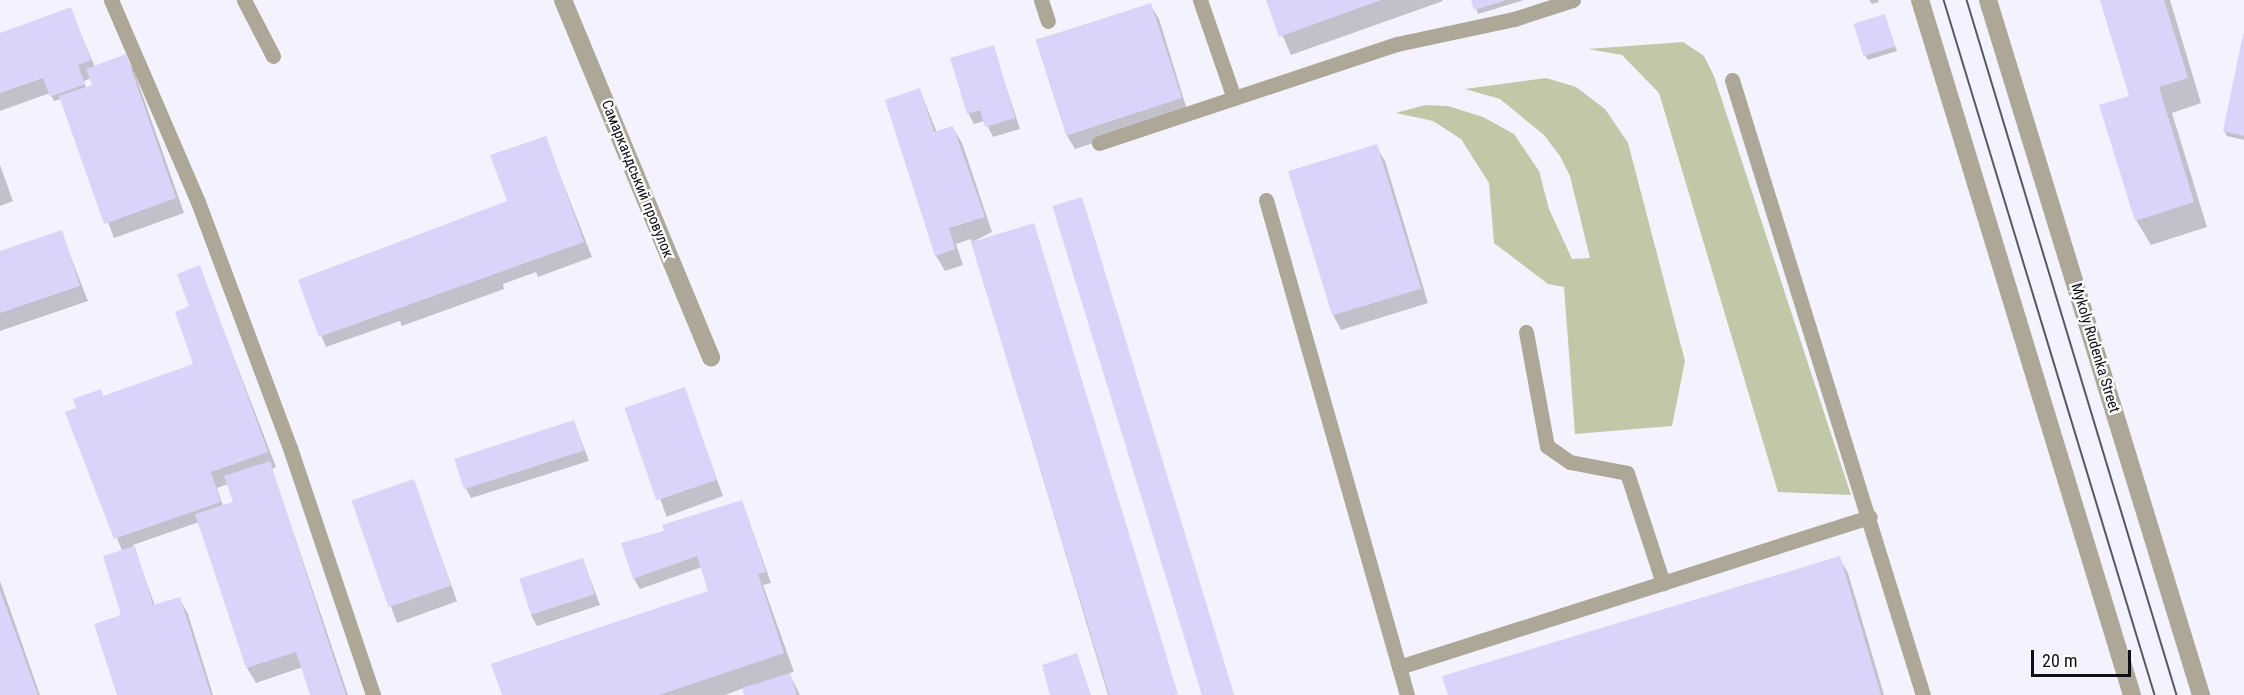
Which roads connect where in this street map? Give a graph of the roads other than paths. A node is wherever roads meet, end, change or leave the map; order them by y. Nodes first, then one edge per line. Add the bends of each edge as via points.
1 (111, 0) edge
2 (244, 0) edge
3 (563, 0) edge
4 (1041, 0) edge
5 (1200, 0) edge
6 (1573, 0) edge
7 (1920, 0) edge
8 (1988, 0) edge
9 (1048, 21) dead end
10 (273, 56) dead end
11 (1732, 80) dead end
12 (1234, 98) junction
13 (1099, 143) dead end
14 (1266, 200) dead end
15 (1526, 332) dead end
16 (711, 358) dead end
17 (1870, 517) junction
18 (1663, 583) junction
19 (1399, 667) junction
20 (373, 695) edge
21 (1407, 695) edge
22 (1923, 695) edge
23 (2132, 695) edge
24 (2201, 695) edge

1 - 20 lane via 203,213 290,448
2 - 10 lane
3 - 16 street, Самаркандський провулок
4 - 9 lane
5 - 12 lane
6 - 12 lane via 1514,20 1397,44
7 - 23 street
8 - 24 street, Mykoly Rudenka Street
11 - 17 lane
12 - 13 lane
14 - 19 lane
15 - 18 lane via 1547,446 1570,462 1627,473
17 - 18 lane
17 - 22 lane
18 - 19 lane
19 - 21 lane

